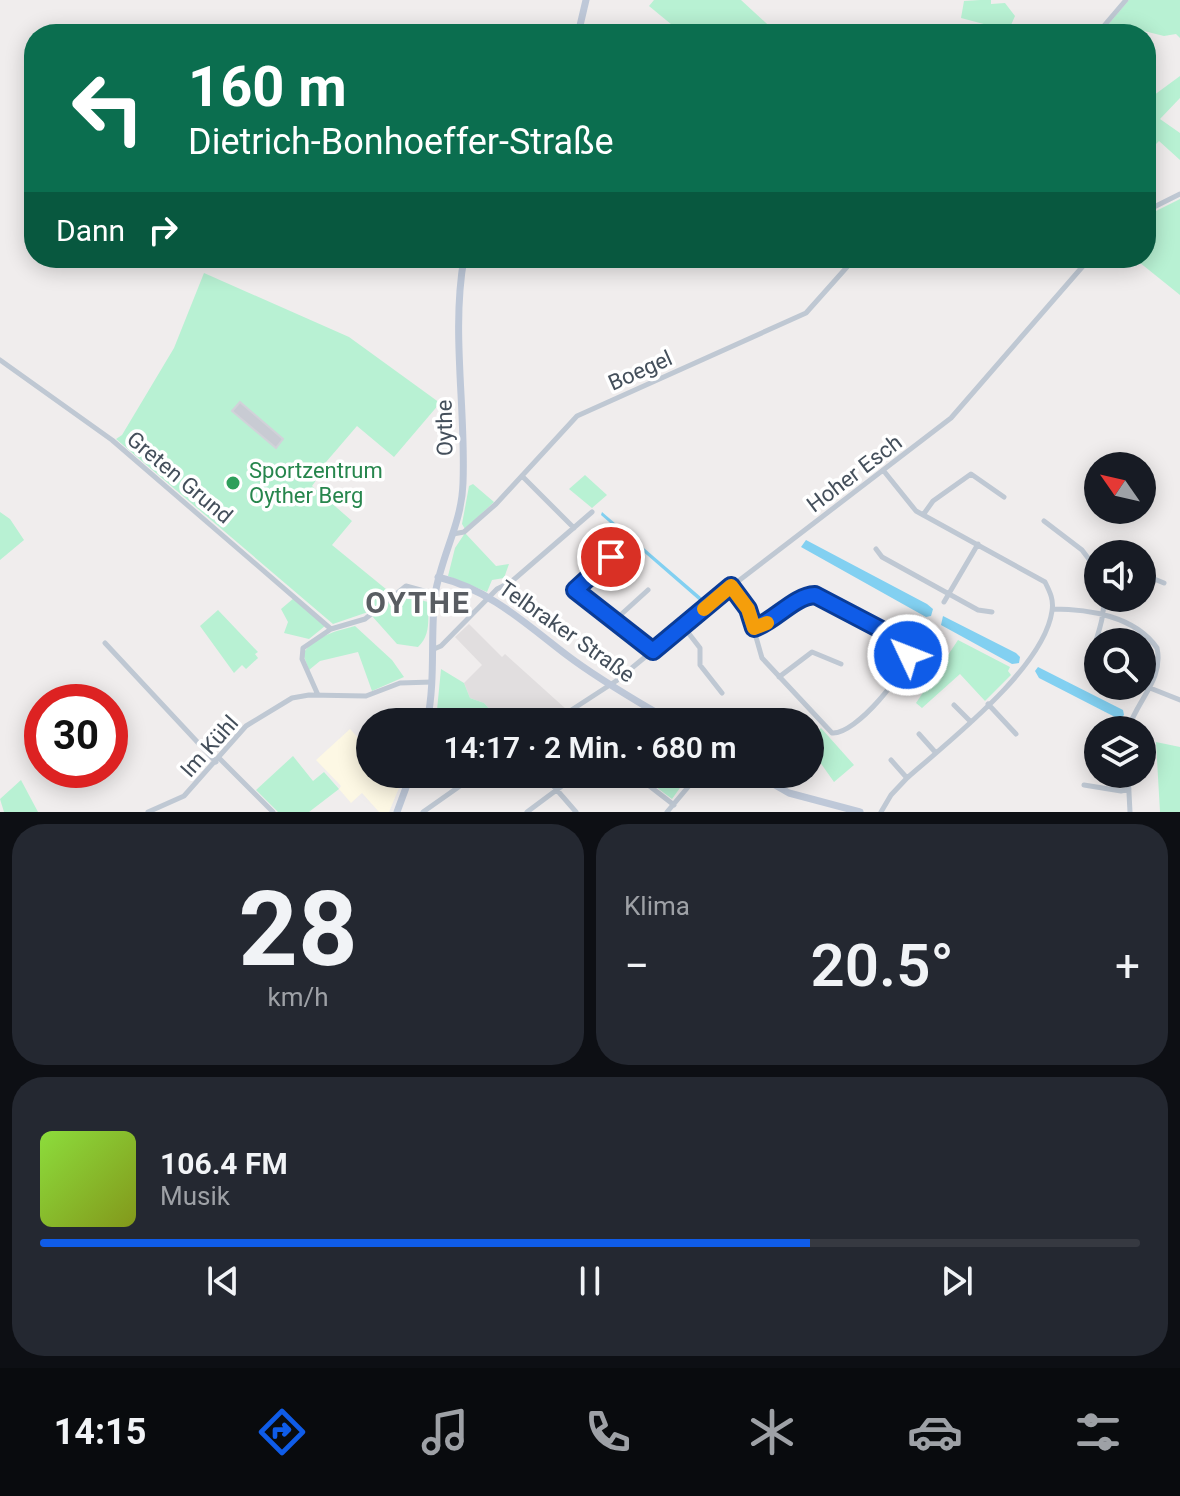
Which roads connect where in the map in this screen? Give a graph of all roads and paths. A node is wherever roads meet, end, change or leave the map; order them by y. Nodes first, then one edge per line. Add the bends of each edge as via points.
1 (586, 0) edge
2 (1126, 0) edge
3 (580, 24) edge
4 (1106, 24) edge
5 (1180, 194) edge
6 (1156, 206) edge
7 (463, 268) edge
8 (846, 268) edge
9 (1081, 268) edge
10 (0, 360) edge
11 (883, 470) junction
12 (522, 476) junction
13 (1004, 497) dead end
14 (592, 512) dead end
15 (923, 515) junction
16 (1044, 521) dead end
17 (574, 528) junction
18 (453, 534) junction
19 (978, 544) junction
20 (876, 549) dead end
21 (1084, 553) edge
22 (611, 557) dead end
23 (438, 577) junction
24 (1156, 580) edge
25 (1164, 583) dead end
26 (731, 586) junction
27 (648, 590) dead end
28 (435, 594) junction
29 (949, 595) junction
30 (489, 598) junction
31 (944, 602) dead end
32 (1053, 609) junction
33 (992, 612) dead end
34 (1104, 614) junction
35 (615, 620) junction
36 (929, 625) dead end
37 (683, 626) junction
38 (754, 628) junction
39 (1100, 628) edge
40 (1131, 628) edge
41 (331, 629) junction
42 (105, 643) dead end
43 (1156, 647) edge
44 (908, 648) junction
45 (434, 649) junction
46 (653, 651) junction
47 (841, 664) dead end
48 (1156, 674) edge
49 (779, 677) junction
50 (433, 682) junction
51 (610, 684) junction
52 (1156, 690) edge
53 (722, 693) dead end
54 (318, 695) junction
55 (1180, 700) edge
56 (988, 704) junction
57 (954, 705) dead end
58 (429, 708) edge
59 (574, 708) edge
60 (649, 708) edge
61 (970, 721) junction
62 (919, 734) dead end
63 (1016, 734) dead end
64 (936, 753) junction
65 (217, 760) junction
66 (891, 760) dead end
67 (907, 778) junction
68 (406, 788) edge
69 (457, 788) edge
70 (555, 788) edge
71 (561, 788) edge
72 (649, 788) edge
73 (688, 788) edge
74 (780, 788) edge
75 (1102, 788) edge
76 (1129, 789) joint
77 (557, 791) junction
78 (672, 810) edge
79 (148, 812) edge
80 (273, 812) edge
81 (397, 812) edge
82 (423, 812) edge
83 (527, 812) edge
84 (576, 812) edge
85 (860, 812) edge
86 (881, 812) edge
87 (1130, 812) edge

1 - 3 main road
2 - 4 street
5 - 6 street
7 - 18 main road, Oythe via 463,484
8 - 12 street, Boegel via 806,313 577,416
9 - 11 street, Hoher Esch via 951,418
10 - 41 street, Greten Grund via 112,440
11 - 15 street
11 - 26 street, Hoher Esch
12 - 17 street
12 - 18 street, Boegel via 464,532
13 - 15 street via 971,474 933,501
14 - 17 street
15 - 19 street
16 - 21 street
17 - 30 street
18 - 23 main road, Oythe
19 - 29 street
19 - 32 street via 1045,582
20 - 29 street
22 - 35 street via 575,590
23 - 28 main road, Oythe
23 - 30 main road, Telbraker Straße
24 - 25 street
26 - 37 street, Hoher Esch
26 - 38 street
27 - 35 street
28 - 41 street via 406,586 365,619
28 - 45 main road, Oythe
29 - 31 street
29 - 33 street
30 - 45 street
30 - 51 main road, Telbraker Straße
32 - 34 street
32 - 56 street via 1028,661
34 - 39 street
34 - 40 street
35 - 46 street
36 - 44 street
37 - 46 street, Hoher Esch
37 - 53 street via 700,648 700,665
38 - 44 street via 815,595
38 - 49 street via 762,658
41 - 54 street via 301,652
42 - 65 street
43 - 48 street
44 - 49 street via 905,664 889,688 838,733 825,729
45 - 50 main road, Oythe
46 - 51 street, Hoher Esch
47 - 49 street via 812,652
50 - 54 street, Im Kühl via 409,681 366,696
50 - 58 main road, Oythe
51 - 59 street, Hoher Esch
51 - 60 main road, Telbraker Straße
52 - 55 street
54 - 65 street, Im Kühl via 292,698 262,715
56 - 61 street
56 - 63 street
57 - 61 street
61 - 64 street
62 - 64 street
64 - 67 street
65 - 79 street, Im Kühl via 184,796
65 - 80 street
66 - 67 street
67 - 86 street
68 - 81 main road
69 - 82 street
70 - 77 street
71 - 77 street
72 - 78 street
73 - 78 street
74 - 85 main road
75 - 76 street
76 - 87 street
77 - 83 street
77 - 84 street

